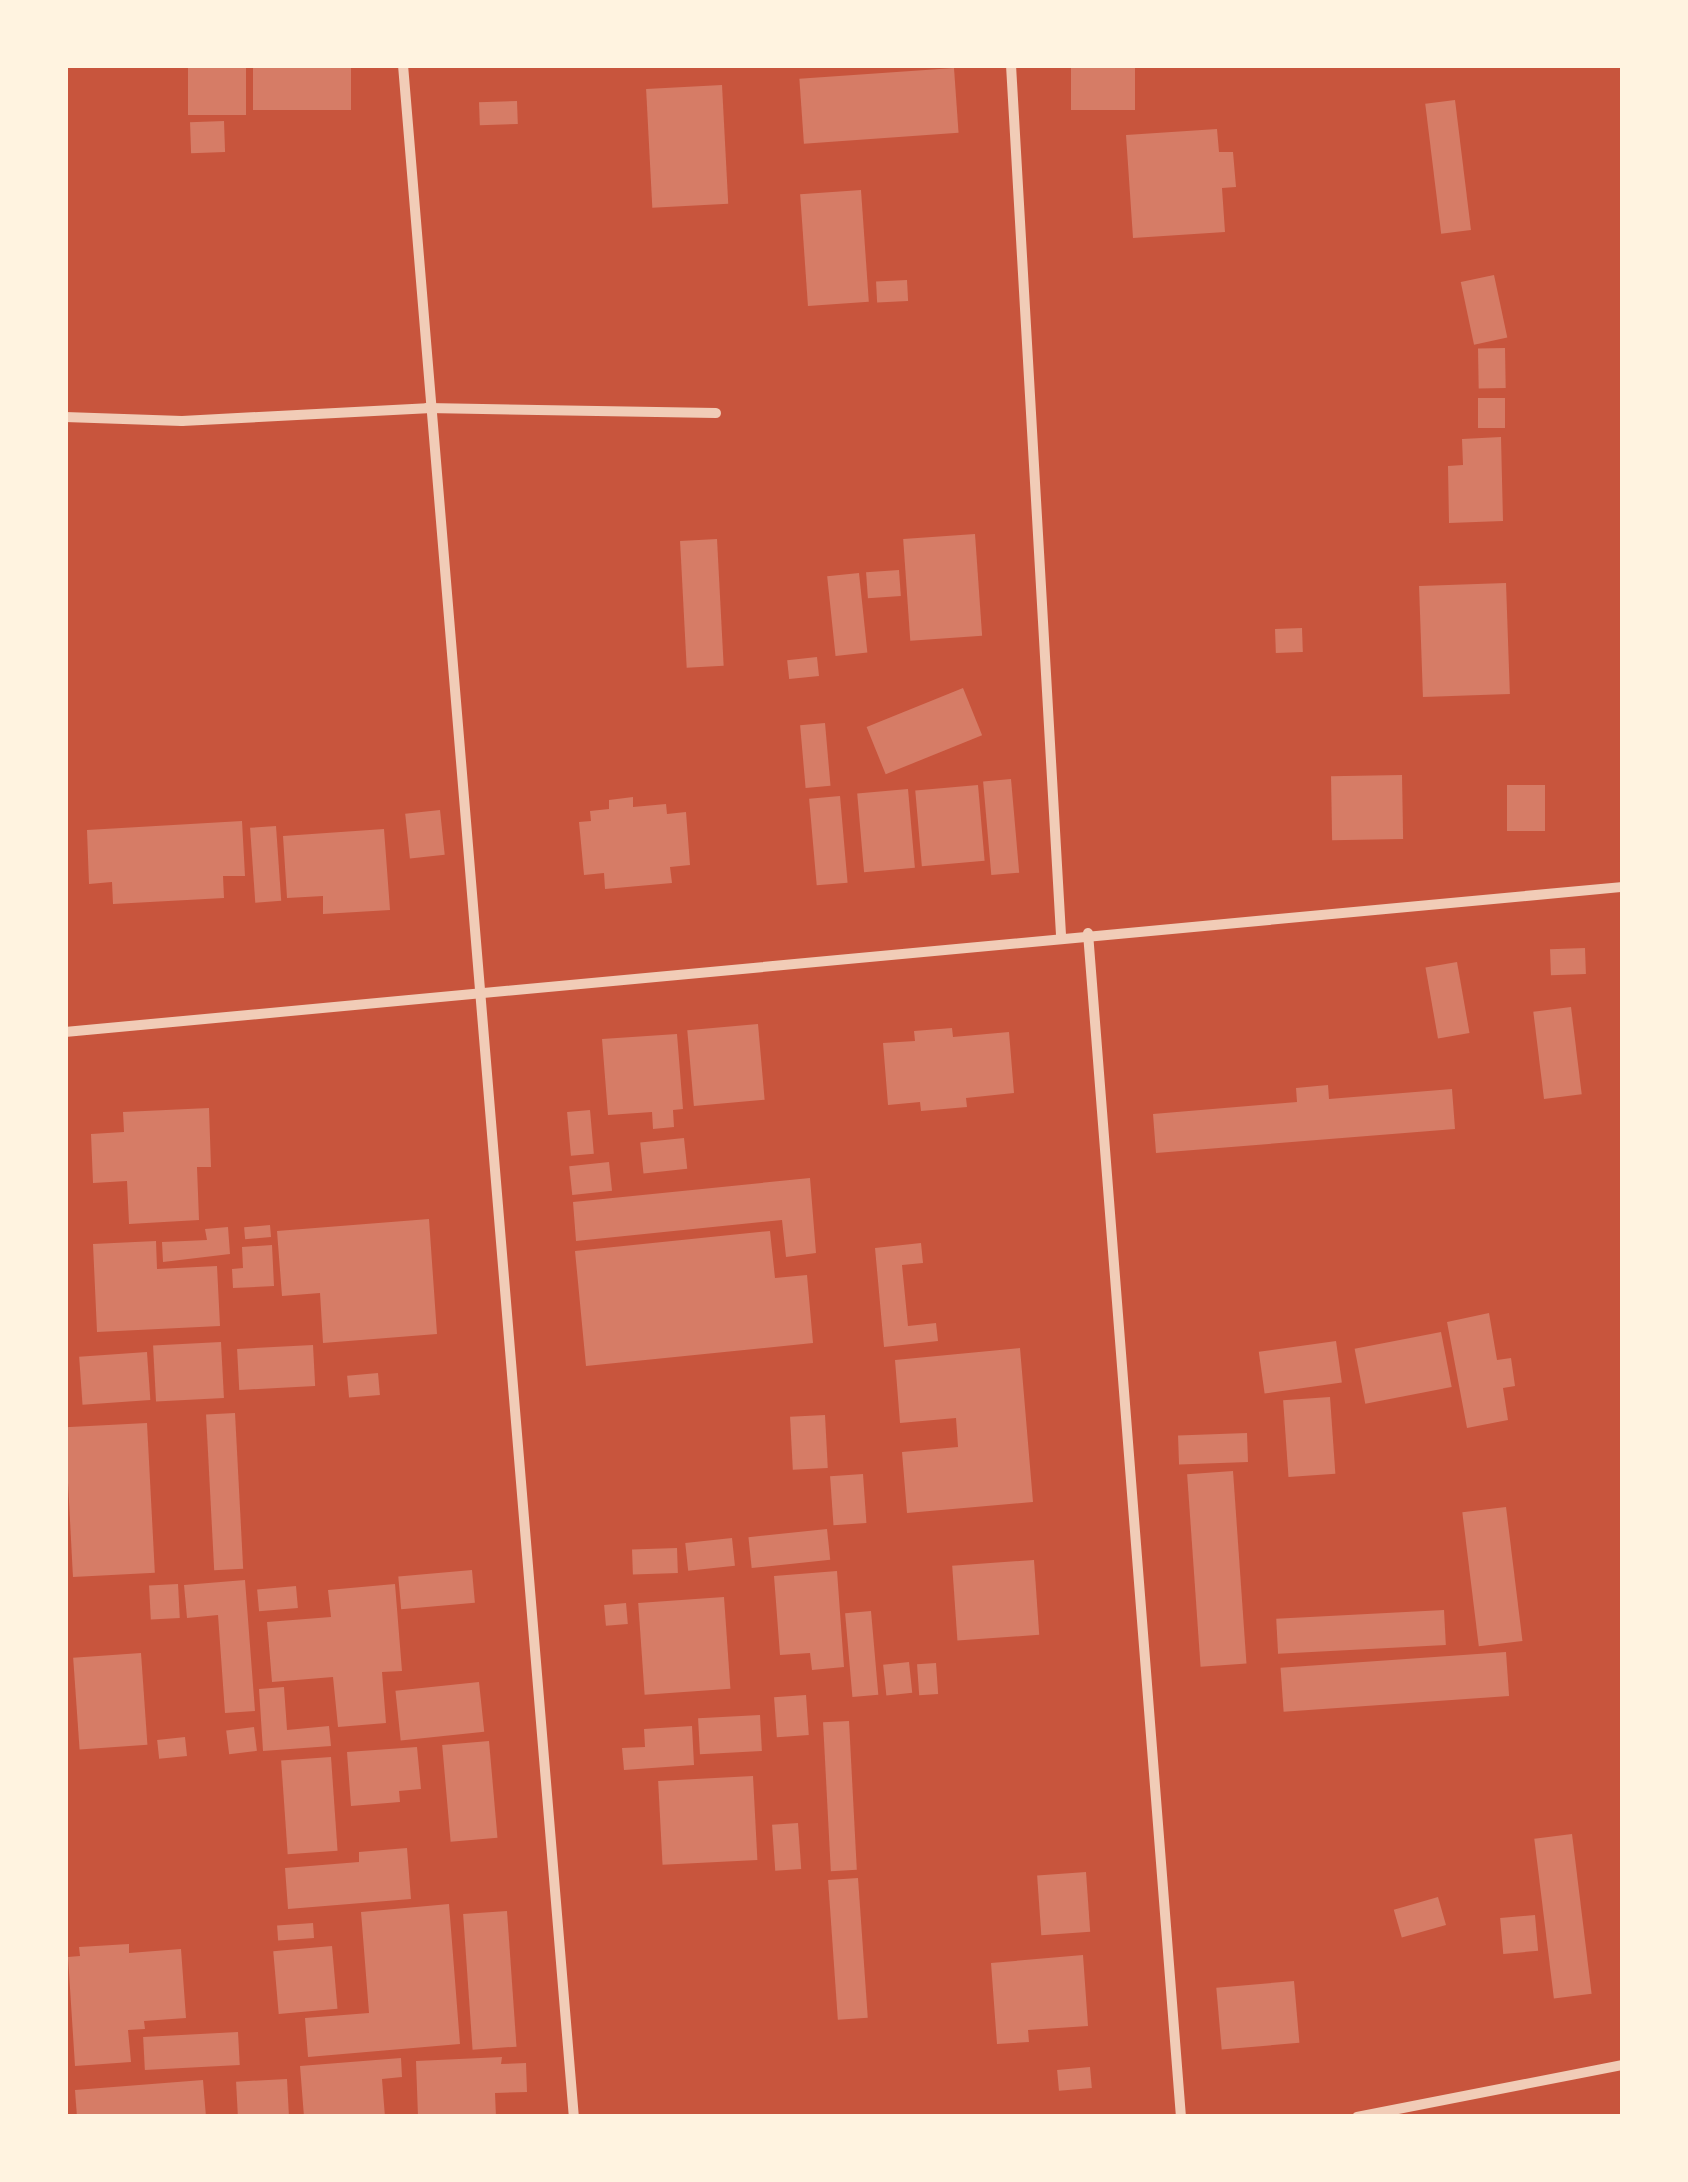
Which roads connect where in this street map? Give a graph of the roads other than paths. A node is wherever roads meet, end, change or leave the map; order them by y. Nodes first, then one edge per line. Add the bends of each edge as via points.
1 (403, 65) edge
2 (1011, 65) edge
3 (427, 408) junction
4 (716, 414) dead end
5 (65, 417) edge
6 (1623, 887) edge
7 (1088, 933) junction
8 (1061, 936) junction
9 (481, 994) junction
10 (65, 1032) edge
11 (1623, 2065) edge
12 (574, 2117) edge
13 (1180, 2117) edge
14 (1357, 2117) edge

1 - 3 street
2 - 8 street
3 - 4 street
3 - 5 street via 182,421
3 - 9 street
6 - 7 street
7 - 8 street
7 - 13 street
8 - 9 street
9 - 10 street
9 - 12 street
11 - 14 street

